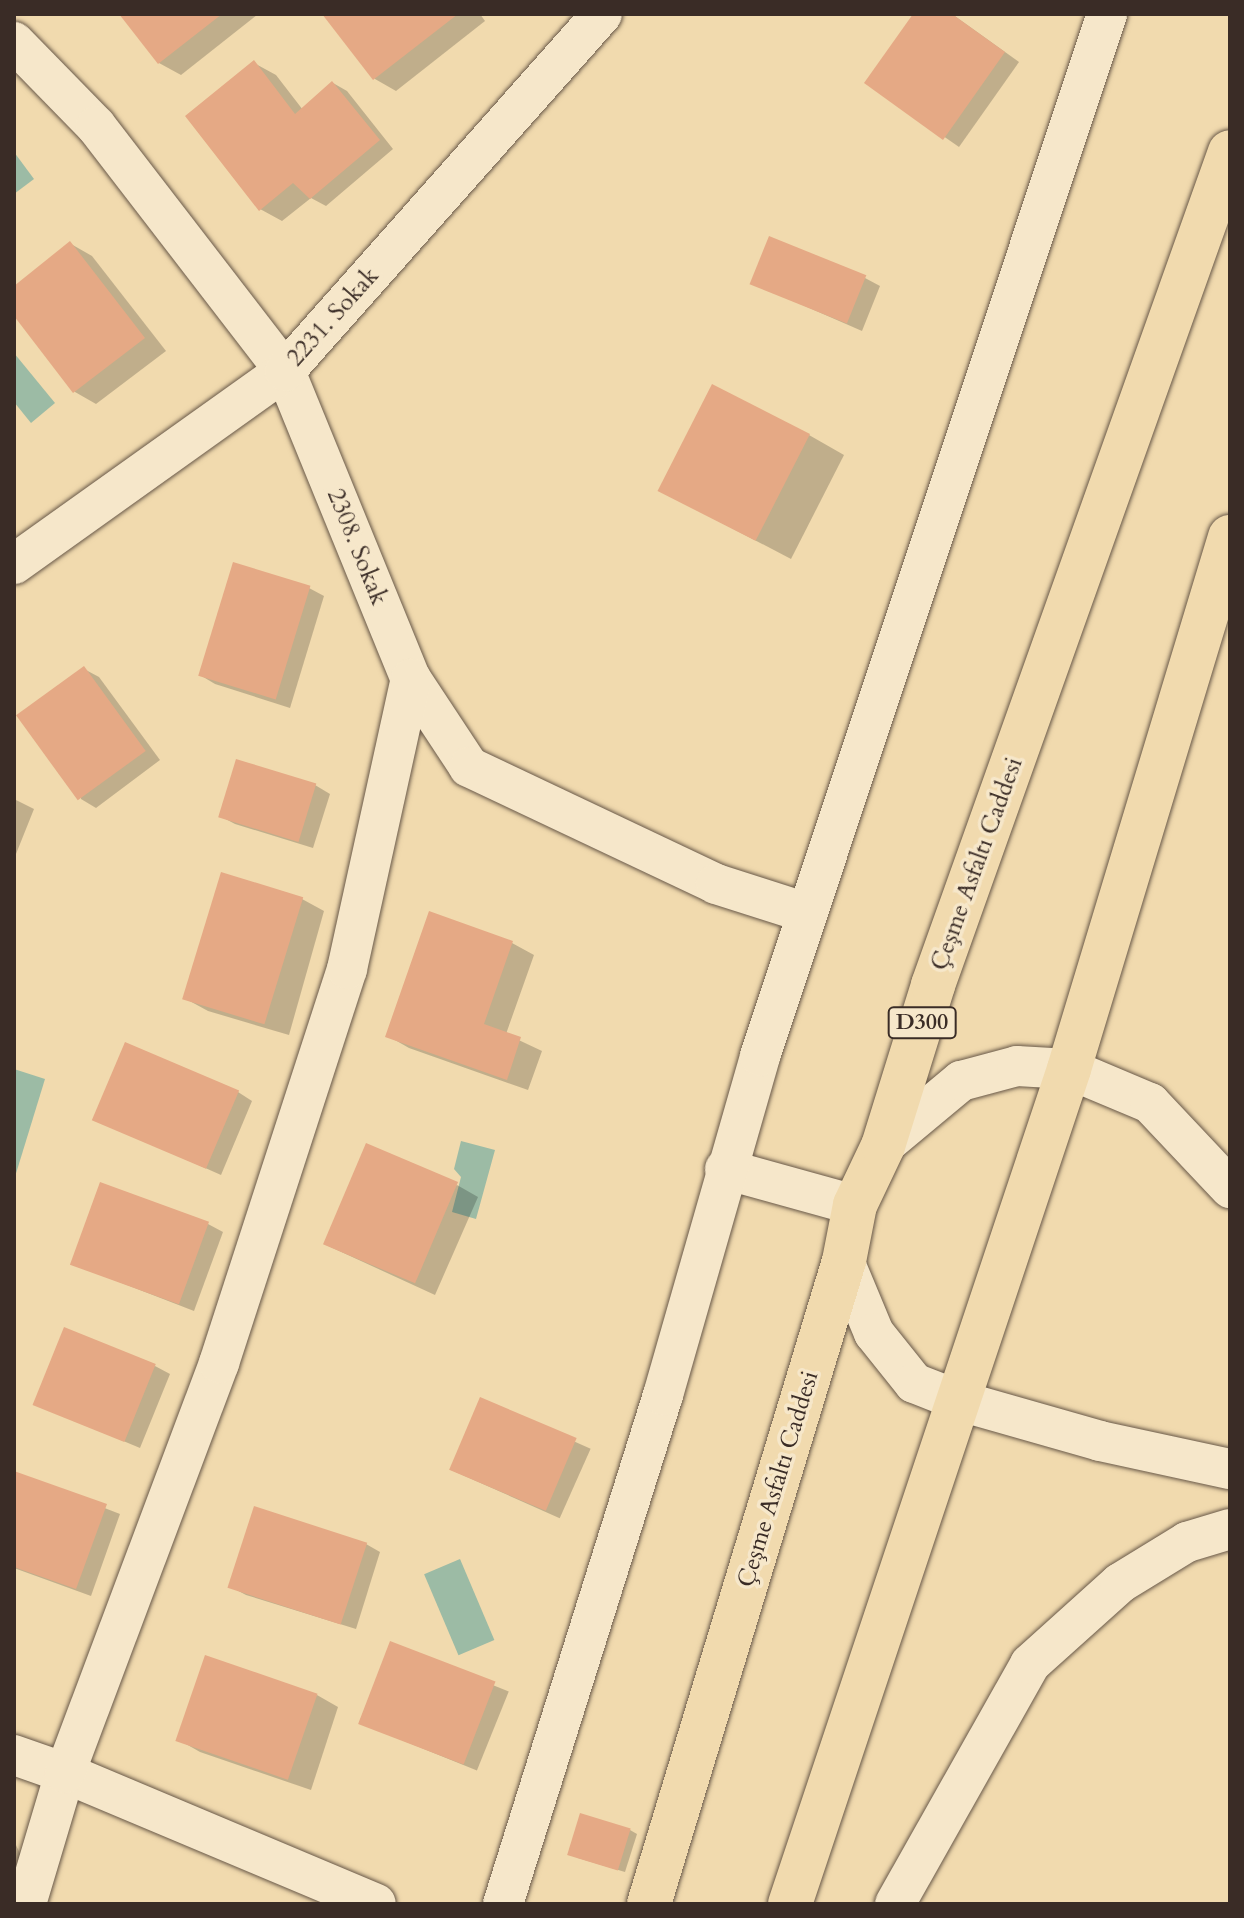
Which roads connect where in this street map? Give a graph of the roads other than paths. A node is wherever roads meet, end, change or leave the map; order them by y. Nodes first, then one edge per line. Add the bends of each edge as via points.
1 (602, 14) edge
2 (1107, 14) edge
3 (14, 42) edge
4 (1230, 152) edge
5 (285, 371) junction
6 (1230, 537) edge
7 (14, 564) edge
8 (411, 679) junction
9 (807, 913) junction
10 (1069, 1069) junction
11 (883, 1146) junction
12 (725, 1169) junction
13 (1230, 1188) edge
14 (855, 1205) junction
15 (844, 1261) junction
16 (960, 1401) junction
17 (1230, 1469) edge
18 (1230, 1529) edge
19 (14, 1755) edge
20 (65, 1773) junction
21 (26, 1904) edge
22 (376, 1904) edge
23 (503, 1904) edge
24 (649, 1904) edge
25 (790, 1904) edge
26 (895, 1904) edge

1 - 5 street, 2231. Sokak
2 - 9 street
3 - 5 street, 2308. Sokak via 96,126
4 - 11 highway, Çeşme Asfaltı Caddesi / D300 via 933,985
5 - 7 street, 2231. Sokak
5 - 8 street, 2308. Sokak
6 - 10 highway
8 - 9 street, 2308. Sokak via 469,767 716,884
8 - 20 street via 342,985 219,1363
9 - 12 street
10 - 11 street via 1017,1066 961,1081
10 - 13 street via 1150,1103
10 - 16 highway
11 - 14 highway, Çeşme Asfaltı Caddesi / D300
12 - 14 street
12 - 23 street via 663,1395
14 - 15 highway, Çeşme Asfaltı Caddesi / D300
15 - 16 street via 874,1333 914,1383
15 - 24 highway, Çeşme Asfaltı Caddesi / D300
16 - 17 street via 1100,1441
16 - 25 highway
18 - 26 street via 1187,1542 1120,1583 1030,1664
19 - 20 street
20 - 21 street
20 - 22 street

